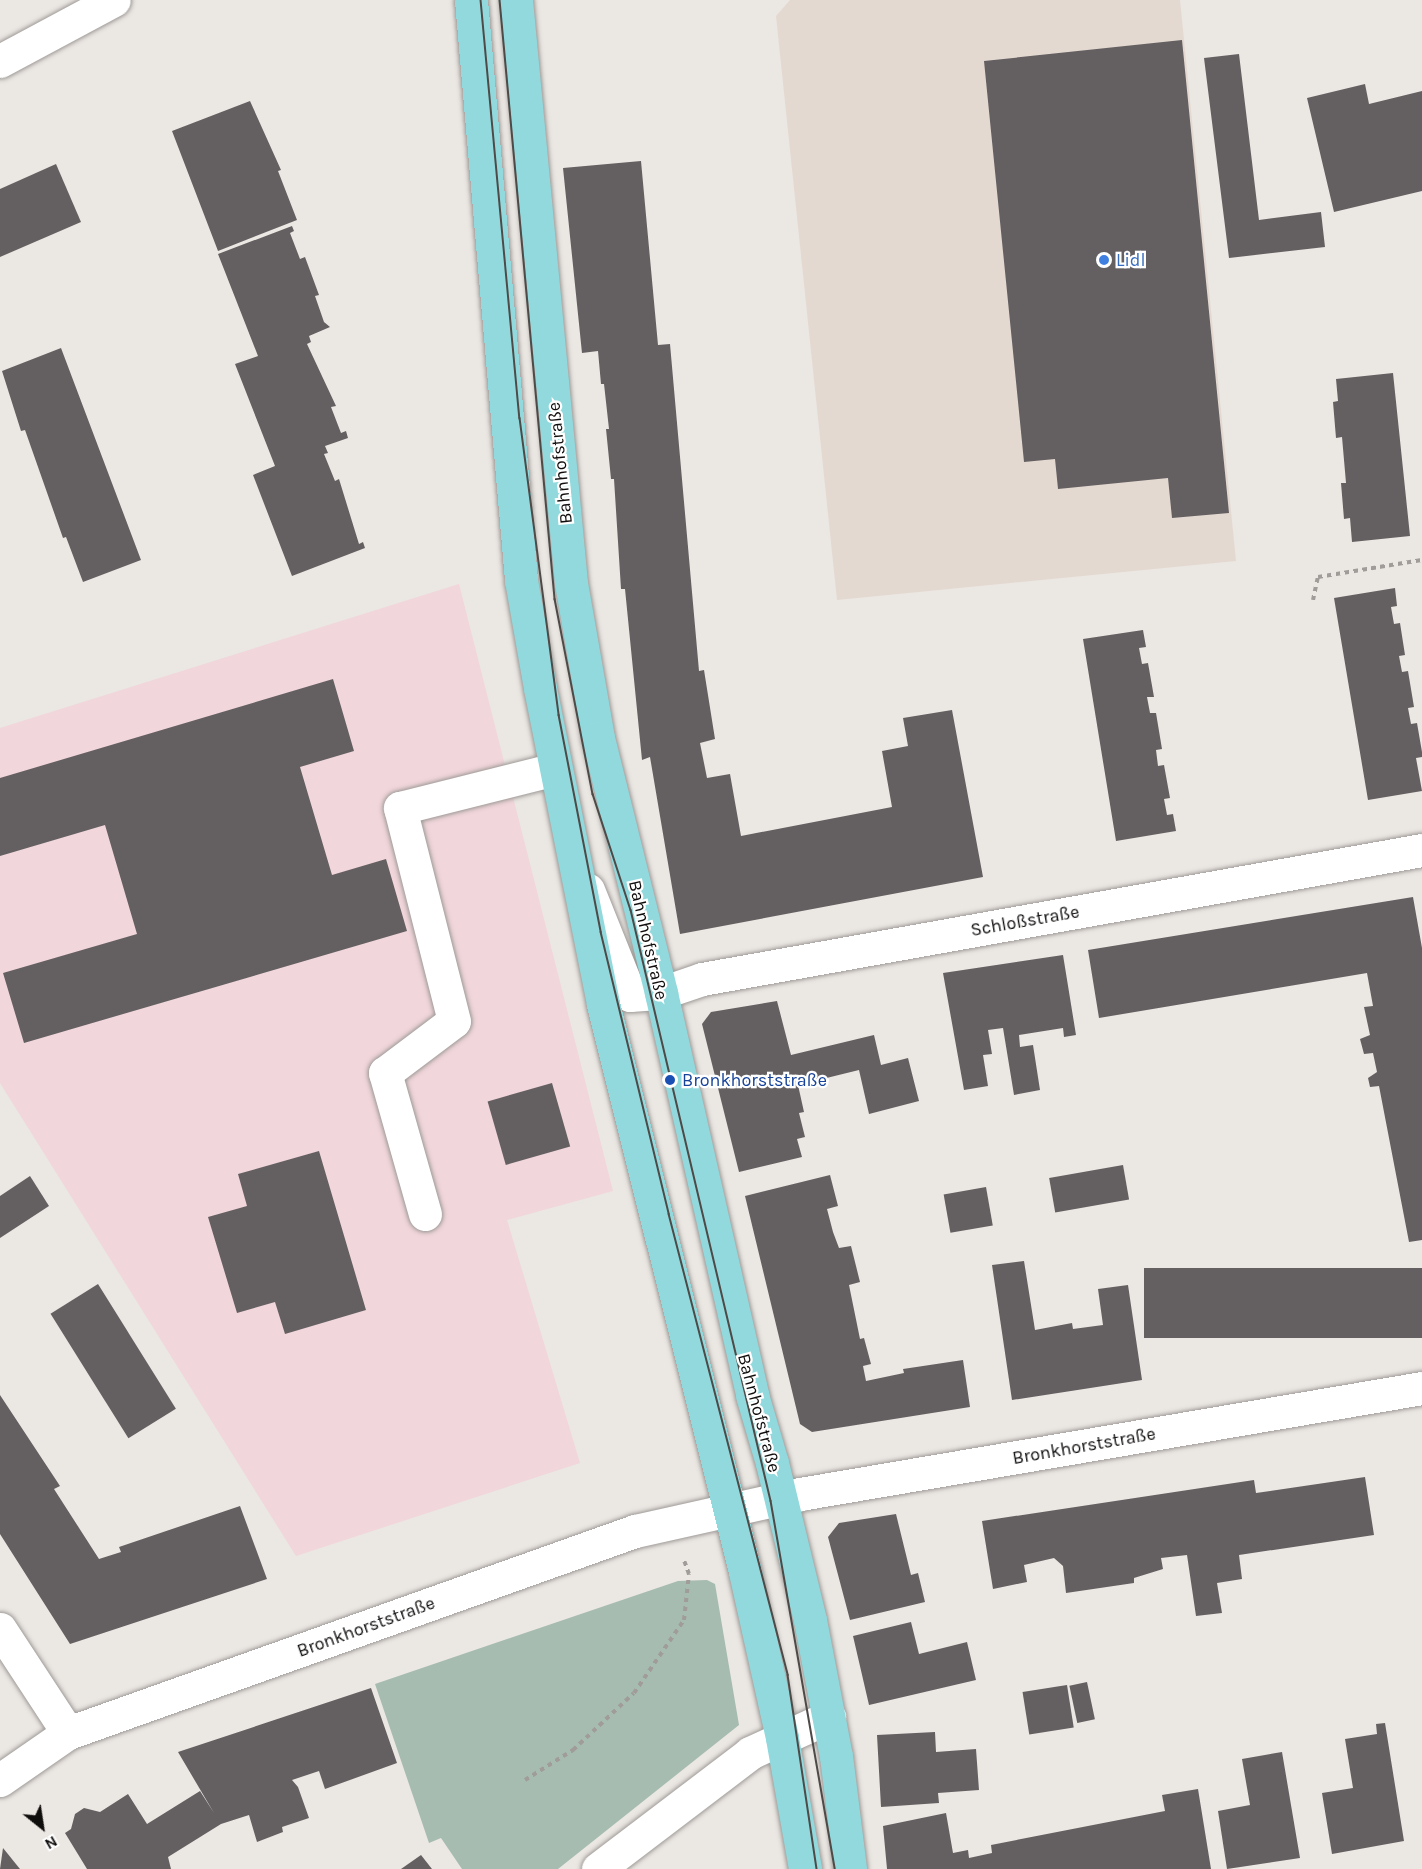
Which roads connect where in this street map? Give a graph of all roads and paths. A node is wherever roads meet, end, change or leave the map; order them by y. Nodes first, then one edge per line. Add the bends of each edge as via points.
1 (114, 0) edge
2 (471, 0) edge
3 (516, 0) edge
4 (0, 61) edge
5 (1422, 560) edge
6 (1313, 600) dead end
7 (555, 769) junction
8 (1422, 850) edge
9 (573, 857) junction
10 (645, 994) junction
11 (424, 1214) dead end
12 (1422, 1388) edge
13 (753, 1504) junction
14 (671, 1522) junction
15 (0, 1629) edge
16 (829, 1717) junction
17 (68, 1733) junction
18 (782, 1738) junction
19 (0, 1780) edge
20 (525, 1780) dead end
21 (598, 1869) edge
22 (805, 1869) edge
23 (850, 1869) edge

1 - 4 street
2 - 7 main road, Bahnhofstraße via 521,580
3 - 10 main road, Bahnhofstraße via 571,583
5 - 6 path via 1318,578
7 - 9 main road, Bahnhofstraße
7 - 11 street via 400,808 454,1021 385,1073
8 - 10 street, Schloßstraße via 702,979
9 - 10 street, Bahnhofstraße
9 - 13 main road, Bahnhofstraße via 603,1004
10 - 13 main road, Bahnhofstraße via 752,1395
12 - 13 street, Bronkhorststraße
13 - 14 street, Bronkhorststraße
13 - 16 main road, Bahnhofstraße
13 - 18 main road, Bahnhofstraße
14 - 17 street, Bronkhorststraße via 635,1531
14 - 20 path via 689,1574 684,1620 634,1693 573,1750
15 - 17 street
16 - 18 street
16 - 23 main road, Bahnhofstraße
17 - 19 street, Bronkhorststraße
18 - 21 street via 750,1753
18 - 22 main road, Bahnhofstraße

